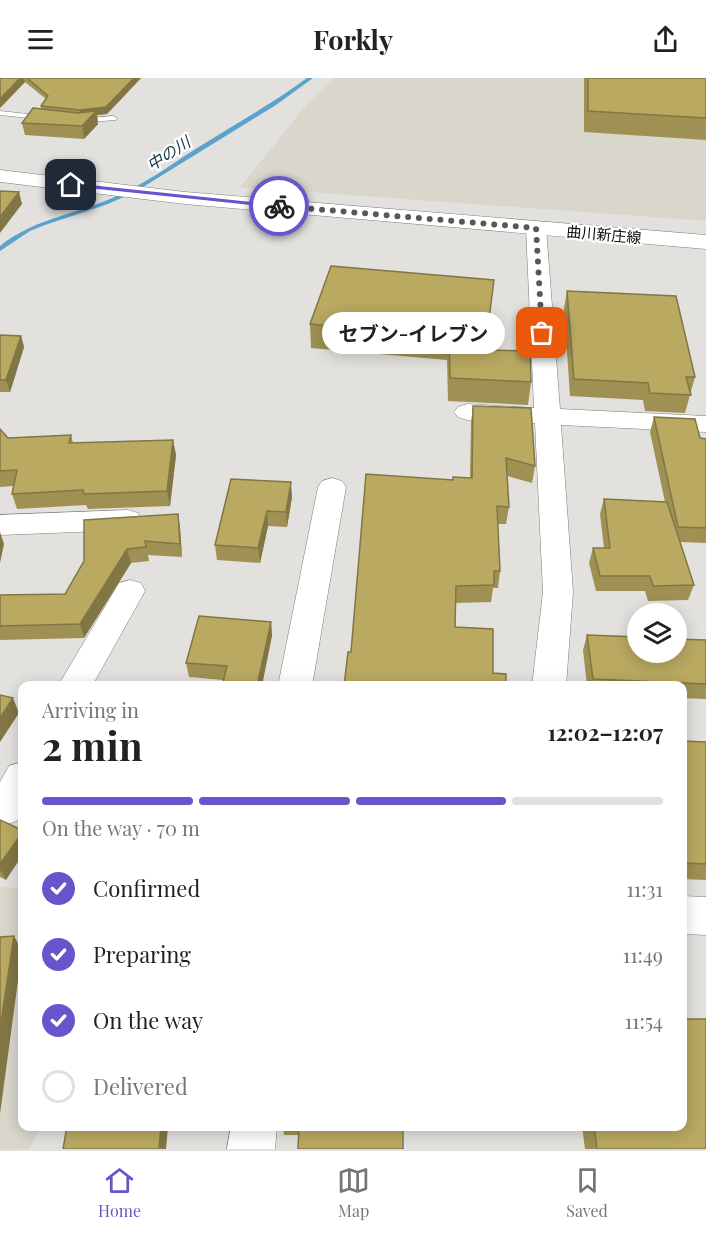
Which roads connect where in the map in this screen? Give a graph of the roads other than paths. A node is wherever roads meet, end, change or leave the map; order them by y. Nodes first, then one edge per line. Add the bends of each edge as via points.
1 (0, 113) edge
2 (113, 118) dead end
3 (58, 119) edge
4 (69, 120) edge
5 (0, 176) edge
6 (536, 228) junction
7 (706, 242) edge
8 (466, 412) dead end
9 (547, 416) junction
10 (706, 424) edge
11 (332, 487) dead end
12 (157, 519) edge
13 (0, 525) edge
14 (130, 591) dead end
15 (78, 681) edge
16 (296, 681) edge
17 (549, 681) edge
18 (18, 787) edge
19 (9, 811) edge
20 (687, 915) edge
21 (706, 916) edge
22 (253, 1131) edge
23 (251, 1149) edge

1 - 3 lane
2 - 4 lane
5 - 6 main road, 曲川新庄線 via 185,198
6 - 7 main road, 曲川新庄線
6 - 9 street
8 - 9 street
9 - 10 street
9 - 17 street via 558,592
11 - 16 street
12 - 13 street
14 - 15 street
18 - 19 street
20 - 21 street
22 - 23 street

